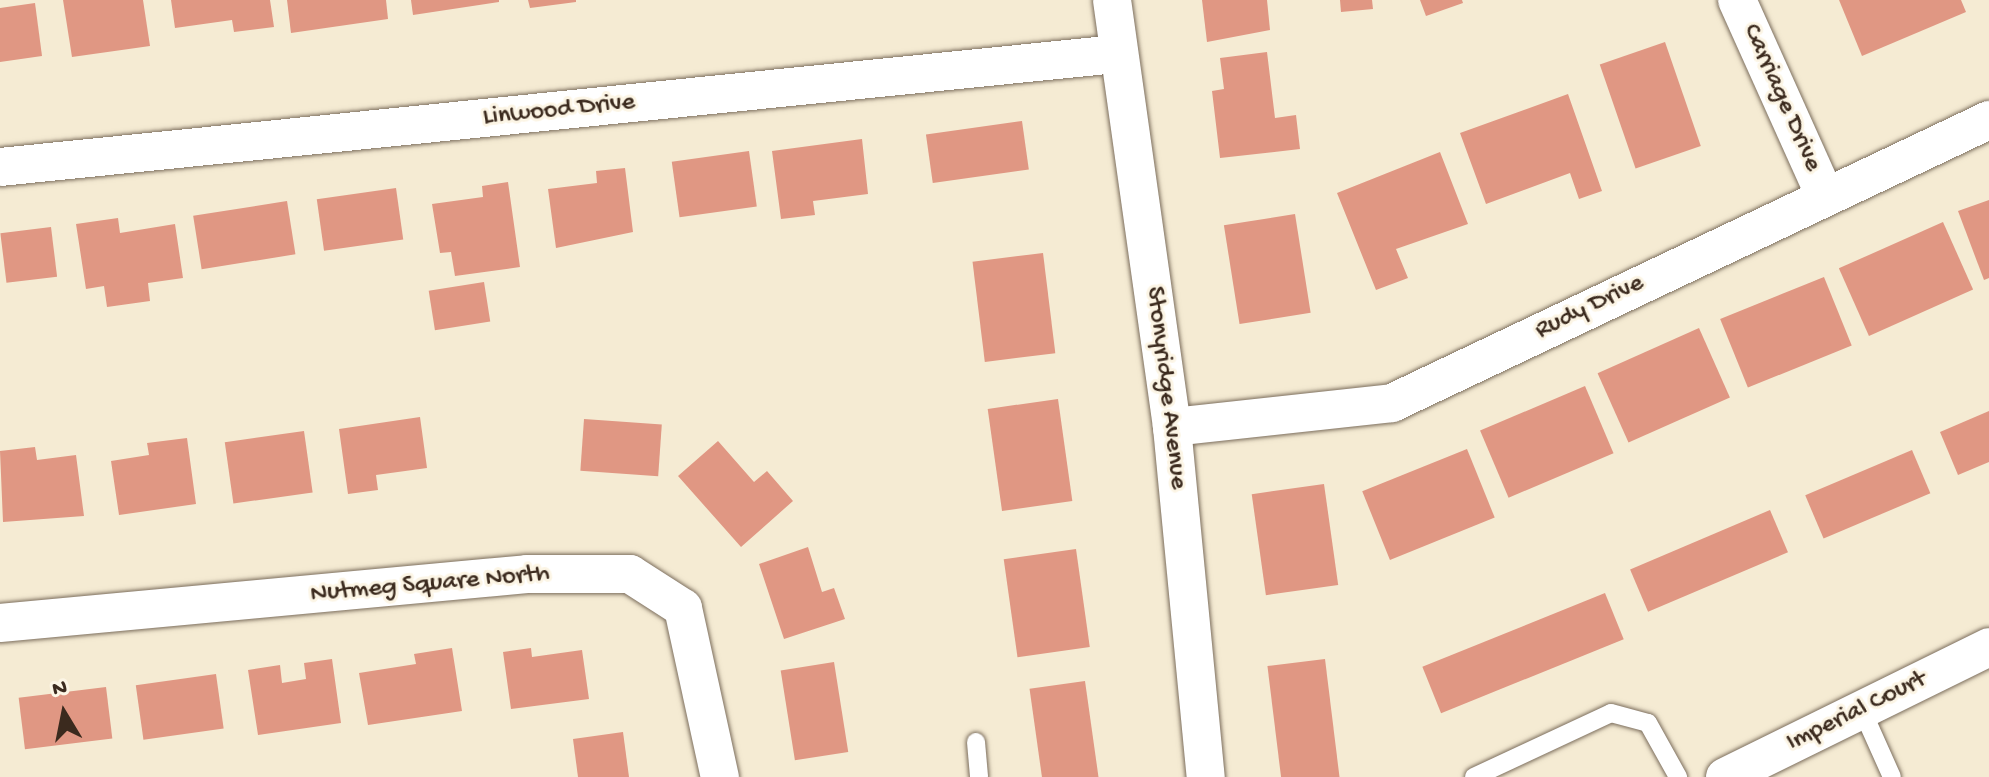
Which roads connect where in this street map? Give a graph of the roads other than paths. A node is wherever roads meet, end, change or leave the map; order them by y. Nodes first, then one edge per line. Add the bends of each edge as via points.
1 (1112, 0) edge
2 (1737, 0) edge
3 (1117, 54) junction
4 (1989, 120) edge
5 (0, 167) edge
6 (1825, 196) junction
7 (1172, 427) junction
8 (0, 623) edge
9 (1989, 647) edge
10 (1862, 710) junction
11 (976, 742) dead end
12 (720, 775) edge
13 (1731, 776) edge
14 (979, 777) edge
15 (1206, 777) edge
16 (1474, 777) edge
17 (1678, 777) edge
18 (1892, 777) edge

1 - 3 street, Stonyridge Avenue
2 - 6 street, Carriage Drive
3 - 5 street, Linwood Drive
3 - 7 street, Stonyridge Avenue
4 - 6 street, Rudy Drive
6 - 7 street, Rudy Drive via 1392,403
7 - 15 street, Stonyridge Avenue
8 - 12 street, Nutmeg Square North via 527,574 630,574 683,608
9 - 10 street, Imperial Court
10 - 13 street, Imperial Court
10 - 18 lane
11 - 14 lane
16 - 17 lane via 1611,713 1648,723

